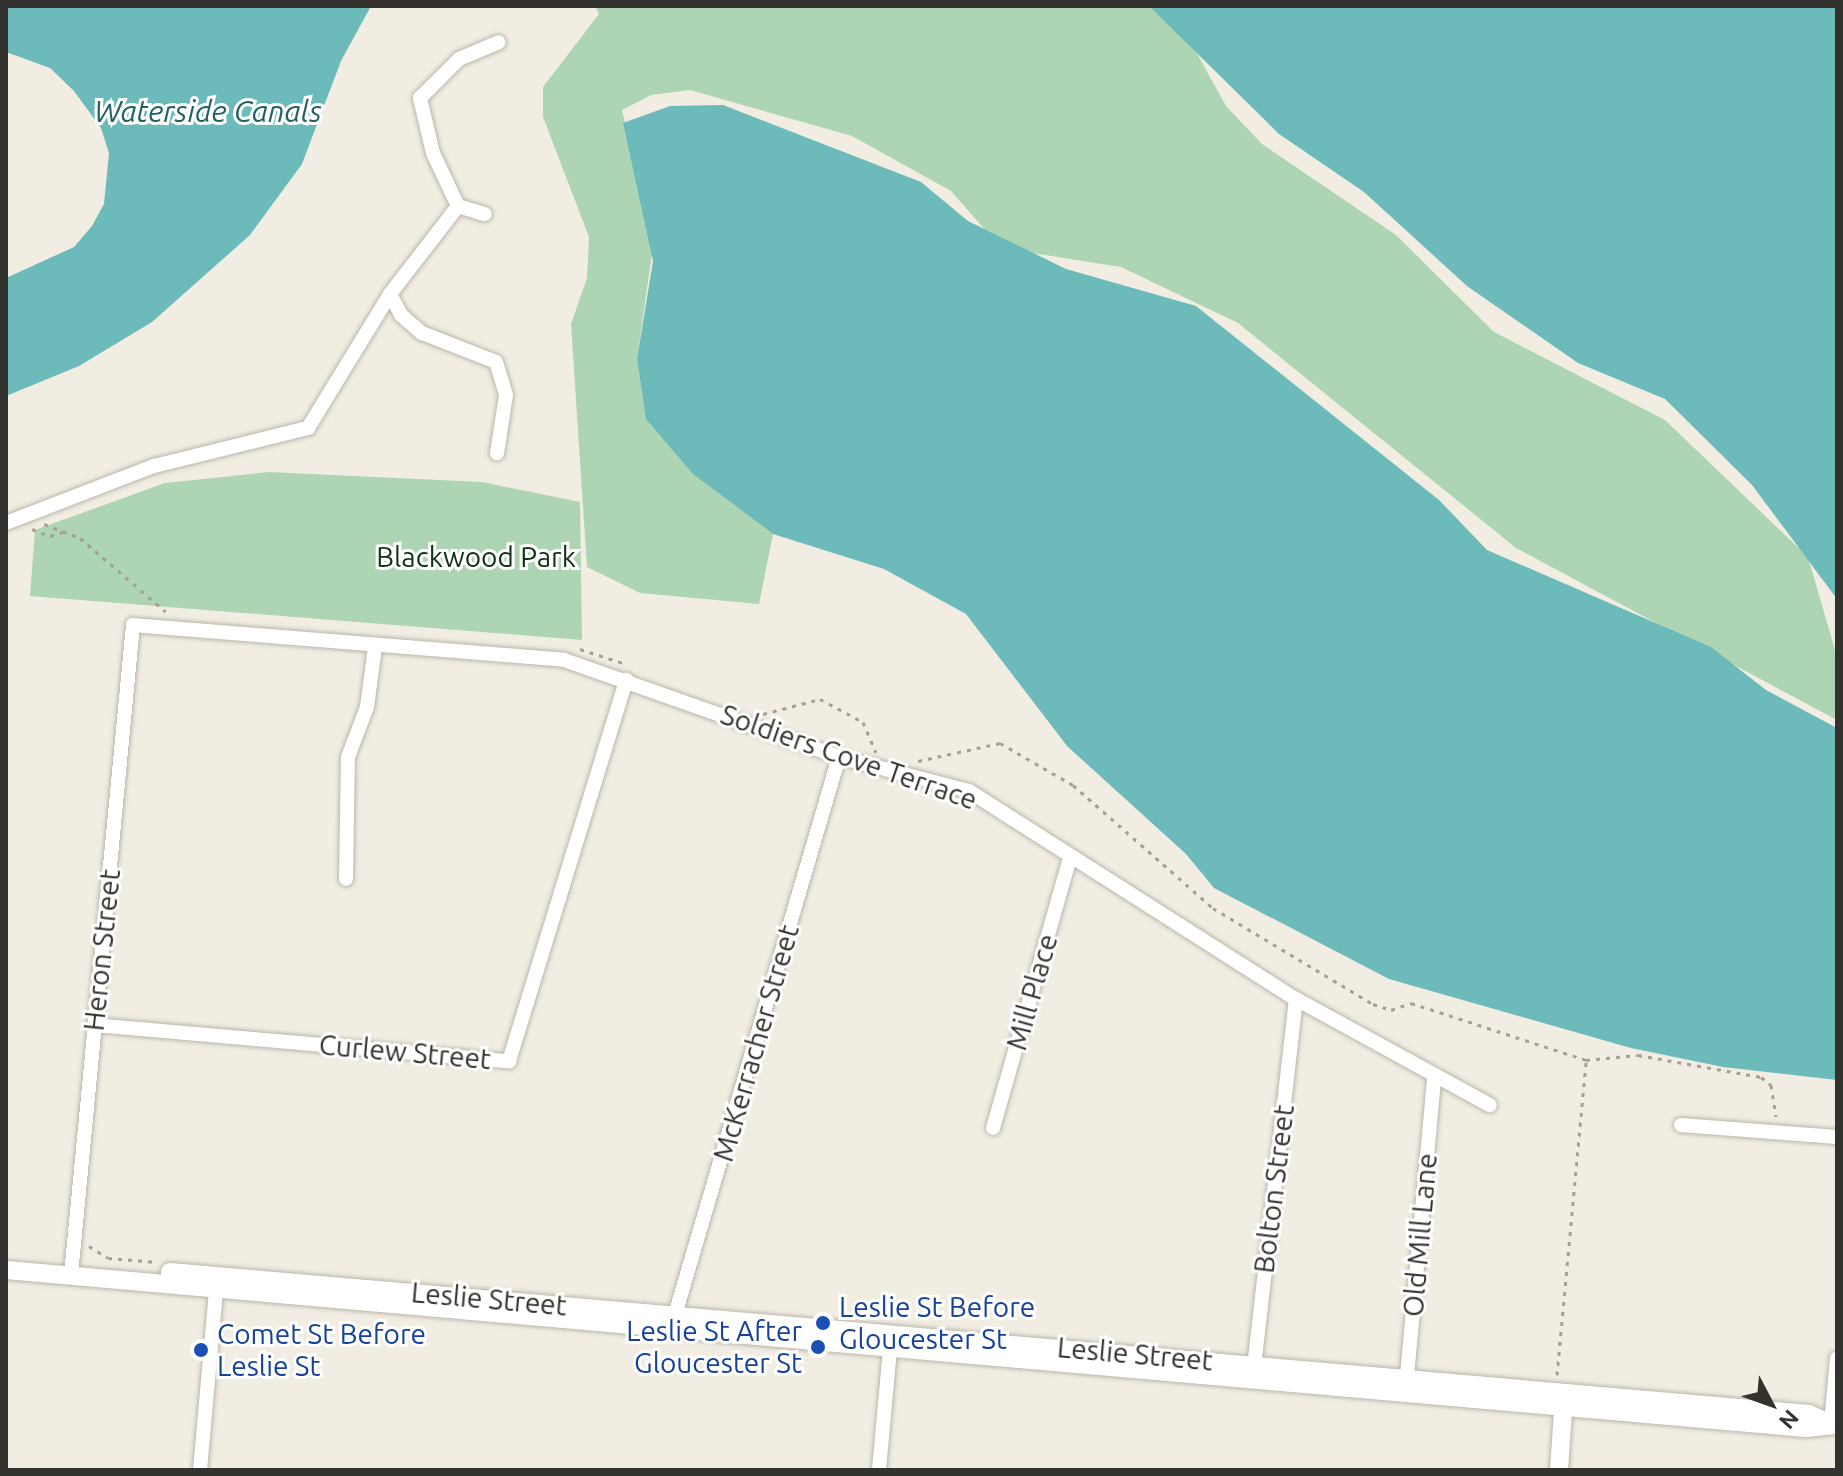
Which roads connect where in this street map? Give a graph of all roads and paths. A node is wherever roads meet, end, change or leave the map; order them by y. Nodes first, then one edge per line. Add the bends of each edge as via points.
1 (499, 42) dead end
2 (458, 206) junction
3 (485, 214) dead end
4 (390, 294) junction
5 (497, 453) dead end
6 (25, 522) junction
7 (6, 523) edge
8 (64, 532) junction
9 (133, 625) joint
10 (162, 628) junction
11 (375, 647) junction
12 (626, 680) junction
13 (839, 757) junction
14 (1070, 857) junction
15 (346, 879) dead end
16 (1296, 999) junction
17 (94, 1025) junction
18 (1586, 1060) dead end
19 (1434, 1077) junction
20 (1490, 1105) dead end
21 (1681, 1125) dead end
22 (993, 1128) dead end
23 (1837, 1137) edge
24 (88, 1236) dead end
25 (6, 1258) edge
26 (168, 1263) dead end
27 (6, 1270) edge
28 (71, 1270) junction
29 (217, 1282) junction
30 (672, 1322) junction
31 (891, 1340) junction
32 (1837, 1358) edge
33 (1254, 1372) junction
34 (1406, 1386) junction
35 (1562, 1394) junction
36 (1834, 1425) edge
37 (200, 1470) edge
38 (879, 1470) edge
39 (1559, 1470) edge

1 - 2 street via 459,59 420,98 433,153
2 - 3 street
2 - 4 street
4 - 5 street via 422,333 496,362 506,395
4 - 6 street via 308,428 154,466
6 - 7 street
6 - 8 path
6 - 8 path via 50,536
8 - 10 path via 80,538 166,612
9 - 10 street, Soldiers Cove Terrace
9 - 17 street, Heron Street
10 - 11 street, Soldiers Cove Terrace
11 - 12 street, Soldiers Cove Terrace via 564,660
11 - 15 street via 367,707 348,757
12 - 13 street, Soldiers Cove Terrace
12 - 17 street, Curlew Street via 509,1061
13 - 14 street, Soldiers Cove Terrace via 969,791
13 - 30 street, McKerracher Street
14 - 16 street, Soldiers Cove Terrace
14 - 22 street, Mill Place
16 - 19 street, Soldiers Cove Terrace
16 - 33 street, Bolton Street
17 - 28 street, Heron Street
18 - 35 path
19 - 20 street, Soldiers Cove Terrace
19 - 34 street, Old Mill Lane
21 - 23 street
24 - 26 path via 98,1255
25 - 28 street, Leslie Street
27 - 28 street, Leslie Street
28 - 29 street, Leslie Street
29 - 30 street, Leslie Street
29 - 37 street
30 - 31 street, Leslie Street
31 - 33 street, Leslie Street
31 - 38 street
32 - 36 street
33 - 34 street, Leslie Street
34 - 35 street, Leslie Street
35 - 36 street, Leslie Street via 1806,1428
35 - 39 street

